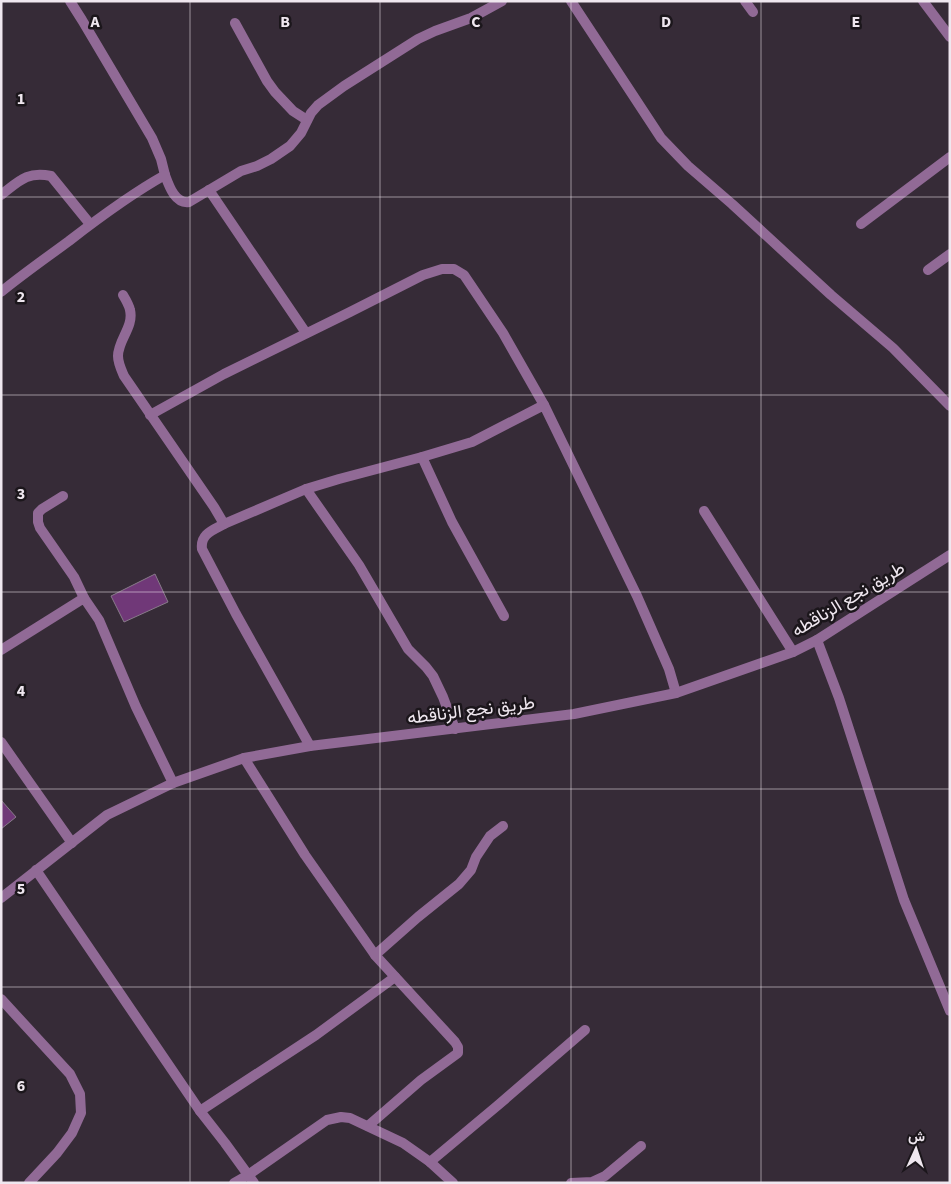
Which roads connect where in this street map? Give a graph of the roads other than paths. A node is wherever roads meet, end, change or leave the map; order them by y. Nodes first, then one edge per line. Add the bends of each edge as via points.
1 (70, 1) edge
2 (502, 1) edge
3 (571, 1) edge
4 (745, 1) edge
5 (923, 1) edge
6 (753, 12) dead end
7 (235, 23) dead end
8 (950, 37) edge
9 (307, 120) junction
10 (950, 157) edge
11 (165, 176) junction
12 (209, 190) junction
13 (1, 195) edge
14 (90, 224) junction
15 (861, 224) dead end
16 (950, 254) edge
17 (928, 270) dead end
18 (1, 292) edge
19 (123, 295) dead end
20 (306, 334) junction
21 (544, 405) junction
22 (950, 406) edge
23 (150, 415) junction
24 (422, 458) junction
25 (306, 489) junction
26 (63, 496) dead end
27 (704, 512) dead end
28 (224, 524) junction
29 (950, 555) edge
30 (84, 598) junction
31 (504, 616) dead end
32 (817, 640) junction
33 (1, 650) edge
34 (793, 652) junction
35 (676, 693) junction
36 (455, 729) junction
37 (1, 742) edge
38 (310, 746) junction
39 (244, 758) junction
40 (173, 783) junction
41 (503, 826) dead end
42 (72, 843) junction
43 (36, 870) junction
44 (1, 898) edge
45 (375, 955) junction
46 (395, 977) junction
47 (1, 999) edge
48 (950, 1011) edge
49 (585, 1030) dead end
50 (200, 1111) junction
51 (368, 1126) junction
52 (641, 1146) dead end
53 (430, 1162) junction
54 (251, 1179) edge
55 (29, 1183) edge
56 (234, 1183) edge
57 (453, 1183) edge
58 (571, 1183) edge

1 - 11 street via 152,138
2 - 9 street via 471,18 418,39 344,86 318,105
3 - 22 street via 661,138 674,152 892,348
4 - 6 street
5 - 8 street
7 - 9 street via 275,92
9 - 12 street via 290,146
10 - 15 street
11 - 12 street via 175,196 185,203
11 - 14 street
12 - 20 street
13 - 14 street via 30,176 51,176
14 - 18 street
16 - 17 street
19 - 23 street via 130,309 130,324 120,345 119,364
20 - 21 street via 423,275 454,269 464,275 498,326
20 - 23 street
21 - 24 street via 472,442
21 - 35 street via 637,596
23 - 28 street
24 - 25 street
24 - 31 street via 452,522
25 - 28 street
25 - 36 street via 359,564 408,649 432,676
26 - 30 street via 38,513 38,522
27 - 34 street
28 - 38 street via 207,533 202,549
29 - 32 street, طريق نجع الزناقطه
30 - 33 street
30 - 40 street via 99,620
32 - 34 street, طريق نجع الزناقطه
32 - 48 street via 904,900
34 - 35 street, طريق نجع الزناقطه
35 - 36 street, طريق نجع الزناقطه via 574,714
36 - 38 street, طريق نجع الزناقطه
37 - 42 street
38 - 39 street, طريق نجع الزناقطه
39 - 40 street, طريق نجع الزناقطه
39 - 45 street via 305,855
40 - 42 street, طريق نجع الزناقطه via 107,815
41 - 45 street via 490,836 459,884
42 - 43 street, طريق نجع الزناقطه
43 - 44 street, طريق نجع الزناقطه
43 - 50 street
45 - 46 street
46 - 50 street via 316,1035
46 - 51 street via 455,1042 458,1053
47 - 55 street via 70,1074 80,1094 80,1113 72,1133
49 - 53 street
50 - 54 street
51 - 53 street via 403,1143
51 - 54 street via 350,1118 327,1120
52 - 58 street via 606,1176 592,1182
53 - 57 street
54 - 56 street

